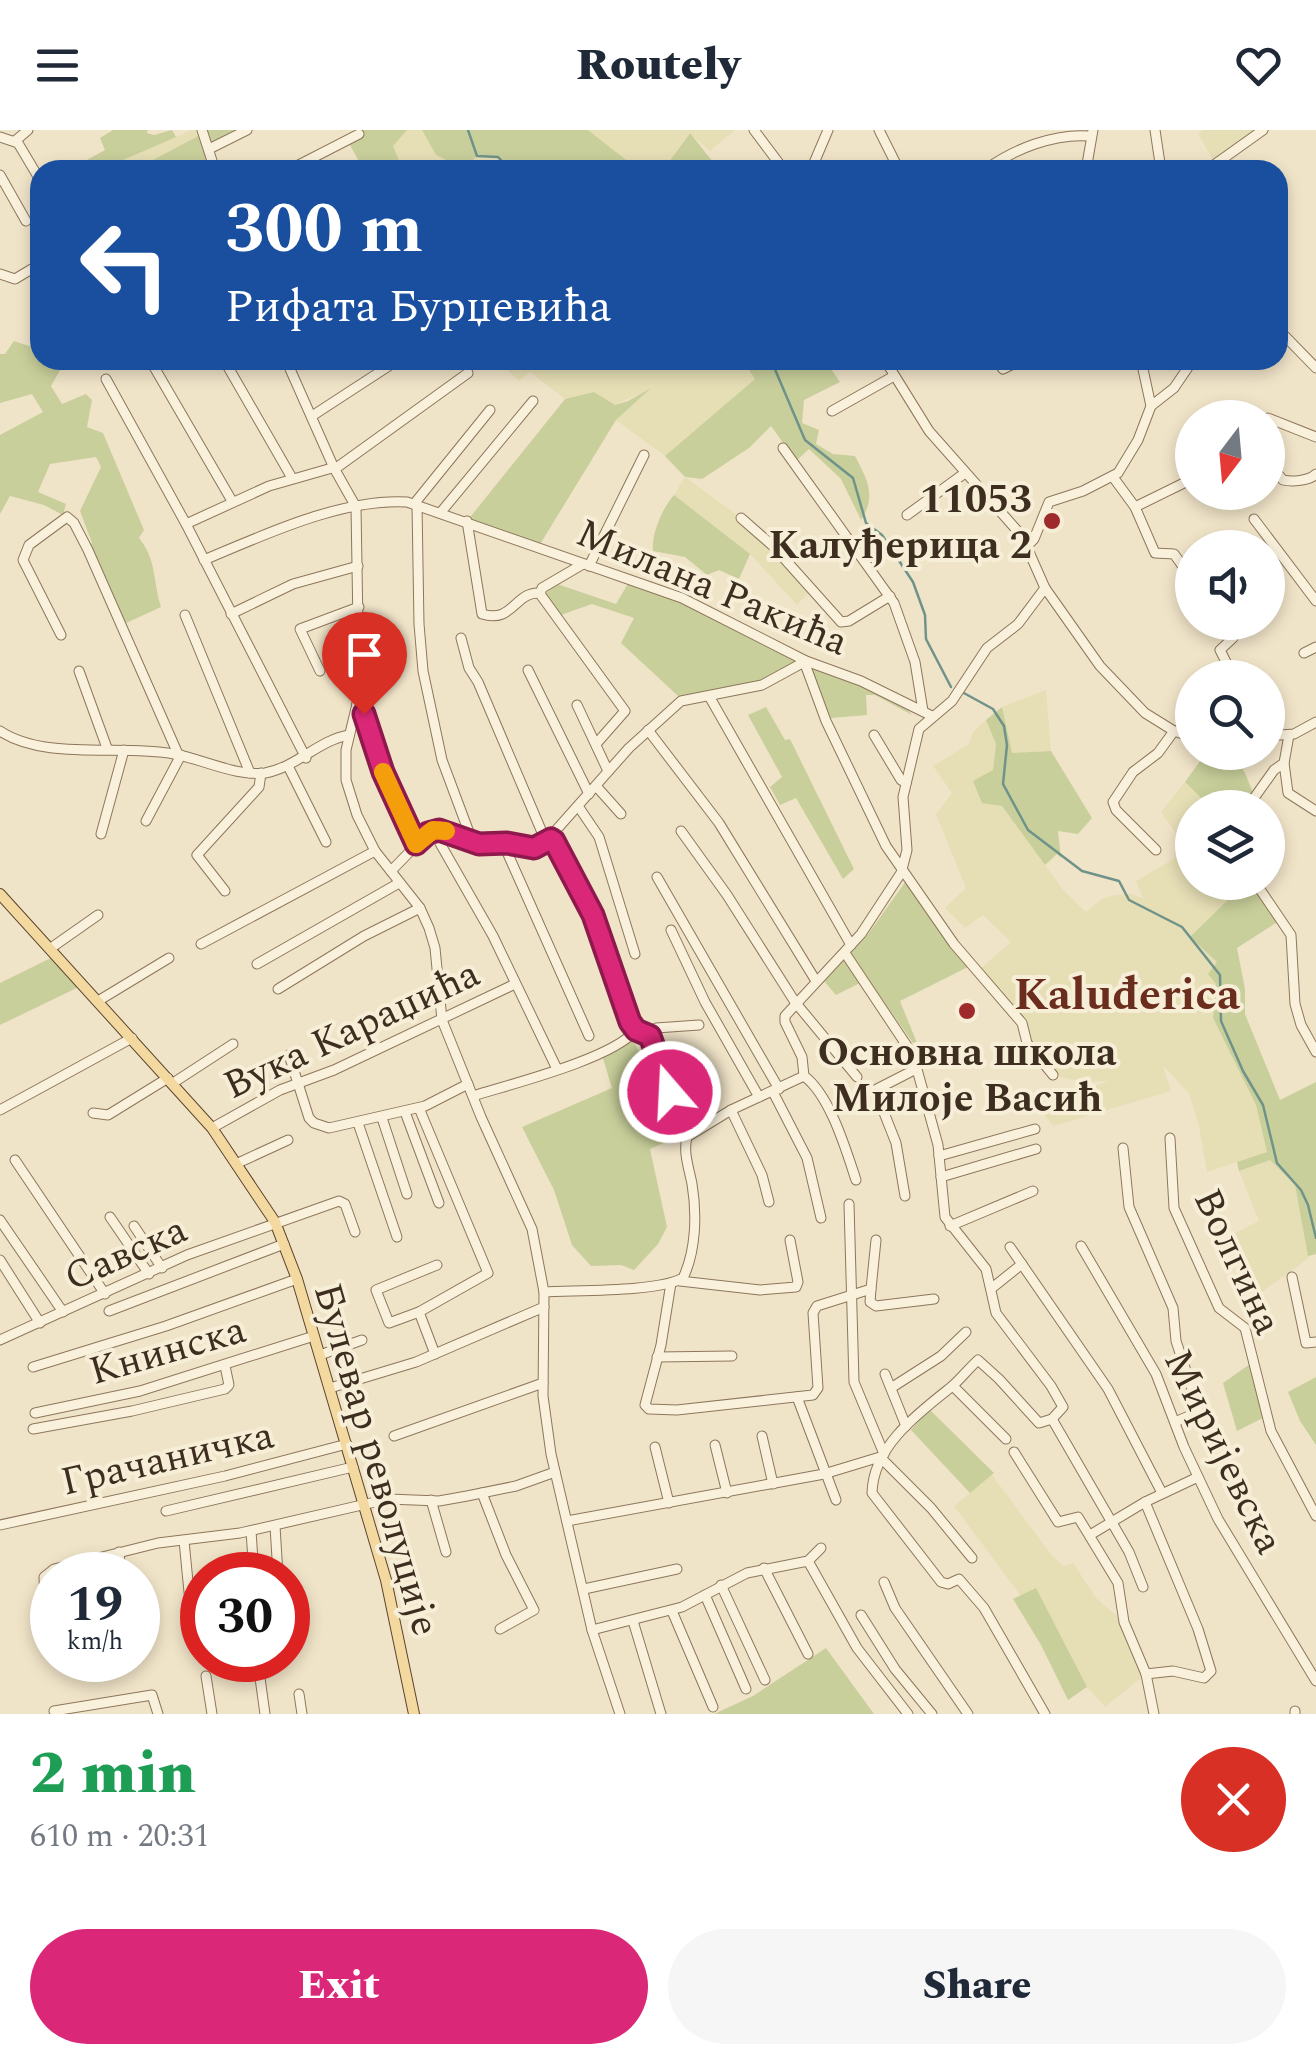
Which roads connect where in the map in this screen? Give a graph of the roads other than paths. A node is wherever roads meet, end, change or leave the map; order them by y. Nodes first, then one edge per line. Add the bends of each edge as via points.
1 (28, 130) edge
2 (202, 130) edge
3 (247, 130) edge
4 (754, 130) edge
5 (828, 130) edge
6 (879, 130) edge
7 (1038, 130) edge
8 (1155, 130) edge
9 (1263, 130) edge
10 (1092, 133) edge
11 (359, 134) dead end
12 (0, 138) edge
13 (15, 141) junction
14 (1044, 142) junction
15 (208, 149) junction
16 (212, 160) edge
17 (308, 160) edge
18 (776, 160) edge
19 (814, 160) edge
20 (894, 160) edge
21 (1002, 160) edge
22 (1088, 160) edge
23 (1159, 160) edge
24 (1221, 160) edge
25 (30, 164) edge
26 (0, 176) edge
27 (26, 221) dead end
28 (30, 270) edge
29 (0, 274) edge
30 (1288, 339) edge
31 (1316, 368) edge
32 (156, 370) edge
33 (230, 370) edge
34 (291, 370) edge
35 (383, 370) edge
36 (891, 370) edge
37 (1143, 370) edge
38 (1186, 370) edge
39 (468, 373) dead end
40 (894, 376) junction
41 (106, 379) dead end
42 (533, 401) dead end
43 (1152, 406) junction
44 (490, 410) dead end
45 (832, 411) dead end
46 (312, 416) junction
47 (1285, 424) edge
48 (1316, 437) edge
49 (783, 448) dead end
50 (644, 455) dead end
51 (334, 468) junction
52 (965, 473) junction
53 (1316, 474) edge
54 (1113, 477) junction
55 (292, 478) junction
56 (1285, 480) edge
57 (1175, 488) edge
58 (232, 502) junction
59 (416, 504) junction
60 (1136, 507) junction
61 (356, 508) junction
62 (442, 512) junction
63 (908, 515) dead end
64 (741, 518) dead end
65 (1254, 519) dead end
66 (467, 521) junction
67 (186, 524) junction
68 (1026, 546) junction
69 (1175, 555) edge
70 (204, 560) junction
71 (586, 564) junction
72 (358, 566) junction
73 (1045, 588) junction
74 (540, 592) junction
75 (890, 596) junction
76 (1316, 601) edge
77 (359, 606) junction
78 (231, 614) junction
79 (185, 615) dead end
80 (62, 636) dead end
81 (461, 638) dead end
82 (1231, 640) edge
83 (1316, 647) edge
84 (1304, 653) dead end
85 (1225, 660) edge
86 (805, 663) junction
87 (320, 670) dead end
88 (528, 670) dead end
89 (79, 671) dead end
90 (709, 696) junction
91 (358, 704) junction
92 (577, 705) dead end
93 (928, 714) junction
94 (1316, 722) edge
95 (648, 730) junction
96 (0, 731) edge
97 (1174, 731) joint
98 (349, 734) junction
99 (874, 735) dead end
100 (1285, 736) edge
101 (1289, 736) junction
102 (596, 744) junction
103 (107, 748) junction
104 (124, 750) junction
105 (179, 755) junction
106 (306, 758) junction
107 (1285, 758) edge
108 (288, 766) junction
109 (1285, 770) edge
110 (608, 771) junction
111 (255, 773) junction
112 (906, 784) junction
113 (592, 790) junction
114 (578, 806) junction
115 (1316, 811) edge
116 (621, 814) dead end
117 (146, 820) dead end
118 (433, 830) junction
119 (681, 831) dead end
120 (101, 834) dead end
121 (326, 842) dead end
122 (474, 842) junction
123 (549, 842) junction
124 (503, 843) junction
125 (416, 844) junction
126 (1156, 850) dead end
127 (375, 851) junction
128 (903, 869) junction
129 (390, 871) junction
130 (656, 876) dead end
131 (400, 883) junction
132 (225, 891) dead end
133 (0, 894) edge
134 (1268, 900) edge
135 (420, 908) junction
136 (98, 915) dead end
137 (671, 930) dead end
138 (201, 944) dead end
139 (51, 948) junction
140 (848, 949) junction
141 (635, 954) dead end
142 (169, 958) dead end
143 (258, 964) dead end
144 (816, 981) junction
145 (515, 984) junction
146 (278, 989) dead end
147 (98, 1000) junction
148 (795, 1002) junction
149 (442, 1020) junction
150 (699, 1025) dead end
151 (636, 1030) junction
152 (648, 1034) junction
153 (590, 1036) dead end
154 (132, 1038) junction
155 (232, 1044) dead end
156 (1316, 1052) edge
157 (289, 1055) dead end
158 (916, 1068) junction
159 (557, 1069) junction
160 (1053, 1075) dead end
161 (804, 1076) junction
162 (857, 1076) dead end
163 (171, 1081) junction
164 (298, 1084) junction
165 (468, 1084) junction
166 (776, 1091) junction
167 (472, 1096) junction
168 (759, 1097) junction
169 (420, 1108) junction
170 (0, 1110) edge
171 (730, 1110) junction
172 (93, 1112) dead end
173 (405, 1112) junction
174 (382, 1118) junction
175 (358, 1124) junction
176 (212, 1128) junction
177 (1035, 1129) dead end
178 (687, 1137) junction
179 (1170, 1138) dead end
180 (288, 1140) dead end
181 (1123, 1148) dead end
182 (1036, 1150) dead end
183 (939, 1156) junction
184 (16, 1160) dead end
185 (238, 1163) junction
186 (941, 1177) junction
187 (856, 1180) dead end
188 (1033, 1191) dead end
189 (407, 1194) dead end
190 (905, 1196) dead end
191 (769, 1202) dead end
192 (439, 1203) dead end
193 (848, 1204) dead end
194 (110, 1217) dead end
195 (822, 1218) dead end
196 (0, 1220) edge
197 (275, 1222) junction
198 (134, 1226) dead end
199 (950, 1226) junction
200 (355, 1232) dead end
201 (397, 1237) dead end
202 (790, 1240) dead end
203 (876, 1240) dead end
204 (284, 1244) junction
205 (1081, 1246) dead end
206 (1010, 1247) dead end
207 (0, 1260) edge
208 (1022, 1264) junction
209 (438, 1265) dead end
210 (162, 1268) junction
211 (149, 1274) junction
212 (1292, 1277) dead end
213 (297, 1278) junction
214 (675, 1282) junction
215 (992, 1288) junction
216 (870, 1290) junction
217 (544, 1292) junction
218 (106, 1294) junction
219 (850, 1296) junction
220 (934, 1299) dead end
221 (544, 1307) junction
222 (109, 1311) dead end
223 (64, 1312) junction
224 (419, 1312) junction
225 (40, 1323) junction
226 (966, 1332) dead end
227 (314, 1336) junction
228 (0, 1340) edge
229 (362, 1340) dead end
230 (1316, 1342) edge
231 (320, 1354) junction
232 (435, 1354) junction
233 (732, 1356) dead end
234 (658, 1357) junction
235 (226, 1366) junction
236 (34, 1367) dead end
237 (884, 1374) dead end
238 (544, 1384) junction
239 (953, 1386) junction
240 (330, 1388) junction
241 (890, 1388) junction
242 (796, 1397) junction
243 (35, 1413) dead end
244 (1052, 1419) junction
245 (1175, 1422) junction
246 (906, 1426) junction
247 (33, 1430) dead end
248 (394, 1436) dead end
249 (762, 1436) dead end
250 (1006, 1438) dead end
251 (347, 1444) junction
252 (715, 1445) dead end
253 (655, 1446) dead end
254 (1014, 1452) dead end
255 (882, 1455) junction
256 (353, 1466) junction
257 (554, 1472) junction
258 (824, 1474) junction
259 (1198, 1476) junction
260 (773, 1484) junction
261 (482, 1493) junction
262 (727, 1493) junction
263 (1162, 1493) junction
264 (431, 1500) junction
265 (836, 1500) dead end
266 (1145, 1502) junction
267 (669, 1503) junction
268 (364, 1504) junction
269 (166, 1511) dead end
270 (1316, 1516) edge
271 (1112, 1520) junction
272 (566, 1521) junction
273 (0, 1525) edge
274 (275, 1526) junction
275 (251, 1530) junction
276 (1090, 1535) junction
277 (184, 1540) junction
278 (821, 1548) dead end
279 (119, 1552) edge
280 (185, 1552) edge
281 (252, 1552) edge
282 (277, 1552) edge
283 (446, 1552) dead end
284 (972, 1558) dead end
285 (808, 1561) junction
286 (764, 1568) junction
287 (677, 1569) dead end
288 (884, 1582) dead end
289 (722, 1585) junction
290 (1143, 1587) dead end
291 (584, 1589) junction
292 (705, 1595) junction
293 (672, 1611) junction
294 (861, 1616) dead end
295 (633, 1621) junction
296 (500, 1629) dead end
297 (592, 1630) junction
298 (808, 1654) dead end
299 (1146, 1674) junction
300 (765, 1680) dead end
301 (1316, 1681) edge
302 (207, 1682) edge
303 (261, 1682) edge
304 (746, 1689) dead end
305 (299, 1694) dead end
306 (713, 1707) dead end
307 (54, 1711) dead end
308 (158, 1714) edge
309 (212, 1714) edge
310 (265, 1714) edge
311 (302, 1714) edge
312 (414, 1714) edge
313 (620, 1714) edge
314 (661, 1714) edge
315 (908, 1714) edge
316 (932, 1714) edge
317 (968, 1714) edge
318 (1045, 1714) edge
319 (1154, 1714) edge

1 - 13 street
2 - 15 street
3 - 15 street
4 - 18 street
5 - 19 street
6 - 20 street
7 - 14 street
8 - 23 street
9 - 24 street
10 - 14 street
10 - 22 street
11 - 17 street
12 - 13 street
13 - 25 street
14 - 21 street
15 - 16 street
26 - 27 street
28 - 29 street via 15,279
30 - 31 street
32 - 58 street
33 - 55 street
34 - 46 street
35 - 46 street
36 - 40 street
37 - 43 street
38 - 43 street
39 - 51 street
40 - 45 street
40 - 52 street
41 - 67 street
42 - 62 street
43 - 54 street
44 - 59 street
46 - 51 street
47 - 48 street
49 - 75 street
50 - 71 street
51 - 55 street
51 - 61 street
52 - 63 street
52 - 68 street
53 - 56 street
54 - 60 street
54 - 68 street via 1050,502
55 - 58 street
57 - 60 street
58 - 67 street
59 - 61 street, Милана Ракића
59 - 62 street, Милана Ракића
59 - 122 street via 423,670 442,760
60 - 69 street via 1154,553
61 - 70 street, Милана Ракића
61 - 72 street
62 - 66 street, Милана Ракића
64 - 75 street via 840,622
65 - 76 street
66 - 71 street, Милана Ракића
66 - 74 street, Милана Ракића via 482,614 499,616
67 - 70 street
68 - 73 street
70 - 78 street
71 - 74 street
71 - 86 street, Милана Ракића via 682,598
72 - 77 street
72 - 78 street via 294,584
73 - 93 street via 1018,624 987,648 952,700
73 - 97 street via 1125,695
74 - 102 street via 626,712
75 - 93 street
77 - 87 street via 301,627
77 - 91 street
78 - 106 street
79 - 111 street
80 - 105 street via 22,560 29,545 66,517 88,550
81 - 123 street
82 - 85 street via 1220,650
83 - 84 street
86 - 90 street via 762,685
86 - 93 street, Милана Ракића
86 - 128 street via 826,721
88 - 113 street
89 - 103 street
90 - 95 street via 684,699
90 - 140 street
91 - 98 street
91 - 125 street
92 - 102 street
93 - 112 street via 916,734
94 - 101 street
95 - 110 street
95 - 144 street via 711,812
96 - 103 street via 33,746
97 - 126 street via 1112,802
98 - 106 street
98 - 127 street via 346,780
99 - 112 street
100 - 101 street
101 - 107 street
102 - 110 street
103 - 104 street
104 - 105 street
104 - 120 street
105 - 111 street
105 - 117 street
106 - 108 street
108 - 111 street
108 - 121 street
109 - 115 street via 1288,793
110 - 113 street
111 - 132 street via 259,787 197,854
112 - 128 street
113 - 114 street
113 - 116 street
114 - 123 street
114 - 141 street via 599,838
118 - 122 street
118 - 125 street
118 - 145 street
119 - 148 street
122 - 124 street
123 - 124 street via 534,848
123 - 151 street via 582,889
124 - 153 street
125 - 129 street
127 - 129 street
127 - 138 street
128 - 140 street
128 - 160 street via 954,944 1022,1023 1027,1042
129 - 131 street
130 - 166 street
131 - 135 street
131 - 143 street
133 - 139 main road, Булевар револуције
134 - 156 street via 1290,930 1296,1004
135 - 146 street
135 - 149 street via 435,948
136 - 139 street
137 - 168 street
139 - 147 main road, Булевар револуције
140 - 144 street
140 - 158 street
142 - 147 street
144 - 148 street
145 - 149 street, Вука Караџића
145 - 159 street
147 - 154 main road, Булевар револуције
148 - 161 street via 784,1020
148 - 162 street
149 - 164 street, Вука Караџића
149 - 165 street
150 - 152 street
151 - 152 street
151 - 159 street
152 - 178 street
154 - 163 main road, Булевар револуције
154 - 170 street
155 - 163 street
157 - 164 street
158 - 183 street
158 - 190 street via 876,1090 896,1143
159 - 167 street
161 - 166 street
161 - 187 street via 839,1131
163 - 172 street via 108,1115
163 - 176 main road, Булевар револуције
164 - 175 street via 314,1123
164 - 176 street, Вука Караџића
165 - 167 street
165 - 169 street
166 - 168 street
166 - 195 street via 807,1158
167 - 217 street via 527,1213
168 - 171 street
169 - 173 street
169 - 224 street via 488,1273
171 - 178 street
171 - 191 street
173 - 174 street
173 - 192 street
174 - 175 street
174 - 189 street
175 - 201 street
176 - 185 main road, Булевар револуције
177 - 183 street
178 - 214 street via 694,1212 688,1264
179 - 270 street, Волгина via 1174,1208 1219,1308 1245,1328 1271,1431
180 - 185 street
181 - 245 street via 1129,1207 1173,1308 1176,1341 1198,1407
182 - 186 street
183 - 186 street
184 - 218 street
185 - 197 main road, Булевар револуције
186 - 199 street
188 - 199 street
193 - 219 street
194 - 211 street
196 - 223 street
197 - 200 street, Булевар револуције via 340,1201
197 - 204 main road, Булевар револуције
197 - 210 street, Савска
198 - 210 street
199 - 215 street via 978,1256
202 - 214 street via 796,1286 760,1290
203 - 216 street
204 - 213 main road, Булевар револуције
204 - 222 street
205 - 245 street, Миријевска via 1141,1346
206 - 208 street
207 - 225 street
208 - 215 street
208 - 263 street via 1108,1389
209 - 224 street via 376,1290 389,1323
210 - 211 street, Савска
211 - 218 street, Савска
212 - 230 street via 1306,1343
213 - 227 main road, Булевар револуције
213 - 236 street
214 - 217 street
214 - 234 street
215 - 244 street via 996,1313 1062,1404
216 - 219 street
216 - 220 street via 876,1306
217 - 221 street
218 - 223 street, Савска
219 - 242 street via 813,1310 818,1388
219 - 255 street via 854,1386
221 - 232 street
221 - 238 street
223 - 225 street, Савска
224 - 232 street
225 - 228 street, Савска
226 - 241 street
227 - 231 main road, Булевар револуције
227 - 235 street, Книнска
229 - 231 street
231 - 240 main road, Булевар револуције
232 - 240 street
233 - 234 street
234 - 242 street via 648,1408
235 - 243 street, Книнска
235 - 247 street via 229,1385 222,1390
237 - 241 street
238 - 248 street
238 - 257 street
239 - 244 street via 980,1360 1039,1423
239 - 246 street
239 - 250 street
240 - 251 main road, Булевар револуције
241 - 246 street
242 - 258 street
244 - 271 street
245 - 259 street, Миријевска
246 - 255 street
249 - 260 street
251 - 256 main road, Булевар револуције
251 - 273 street, Грачаничка
252 - 262 street
253 - 267 street
254 - 276 street via 1058,1522 1076,1516
255 - 258 street
255 - 284 street
255 - 318 street via 872,1490 941,1582 959,1579 984,1608
256 - 268 main road, Булевар револуције
256 - 269 street
257 - 261 street
257 - 272 street
258 - 260 street
258 - 265 street
259 - 263 street
259 - 301 street, Миријевска
260 - 262 street
261 - 264 street
261 - 296 street via 534,1610
262 - 267 street
263 - 266 street
264 - 268 street
264 - 283 street
266 - 271 street
266 - 299 street via 1211,1671 1204,1678
267 - 272 street
268 - 274 street
268 - 312 main road, Булевар револуције
271 - 276 street
271 - 290 street
272 - 291 street
274 - 275 street
274 - 282 street
275 - 277 street
275 - 281 street
276 - 299 street via 1118,1584 1124,1622
277 - 279 street
277 - 280 street
278 - 285 street
285 - 286 street
285 - 315 street via 857,1648
286 - 289 street
286 - 298 street
287 - 291 street
288 - 317 street
289 - 292 street
289 - 300 street
291 - 297 street
292 - 293 street
292 - 304 street
293 - 295 street
293 - 306 street
294 - 316 street
295 - 297 street
295 - 314 street
297 - 313 street
299 - 319 street
302 - 309 street
303 - 310 street
305 - 311 street
307 - 308 street via 152,1695

